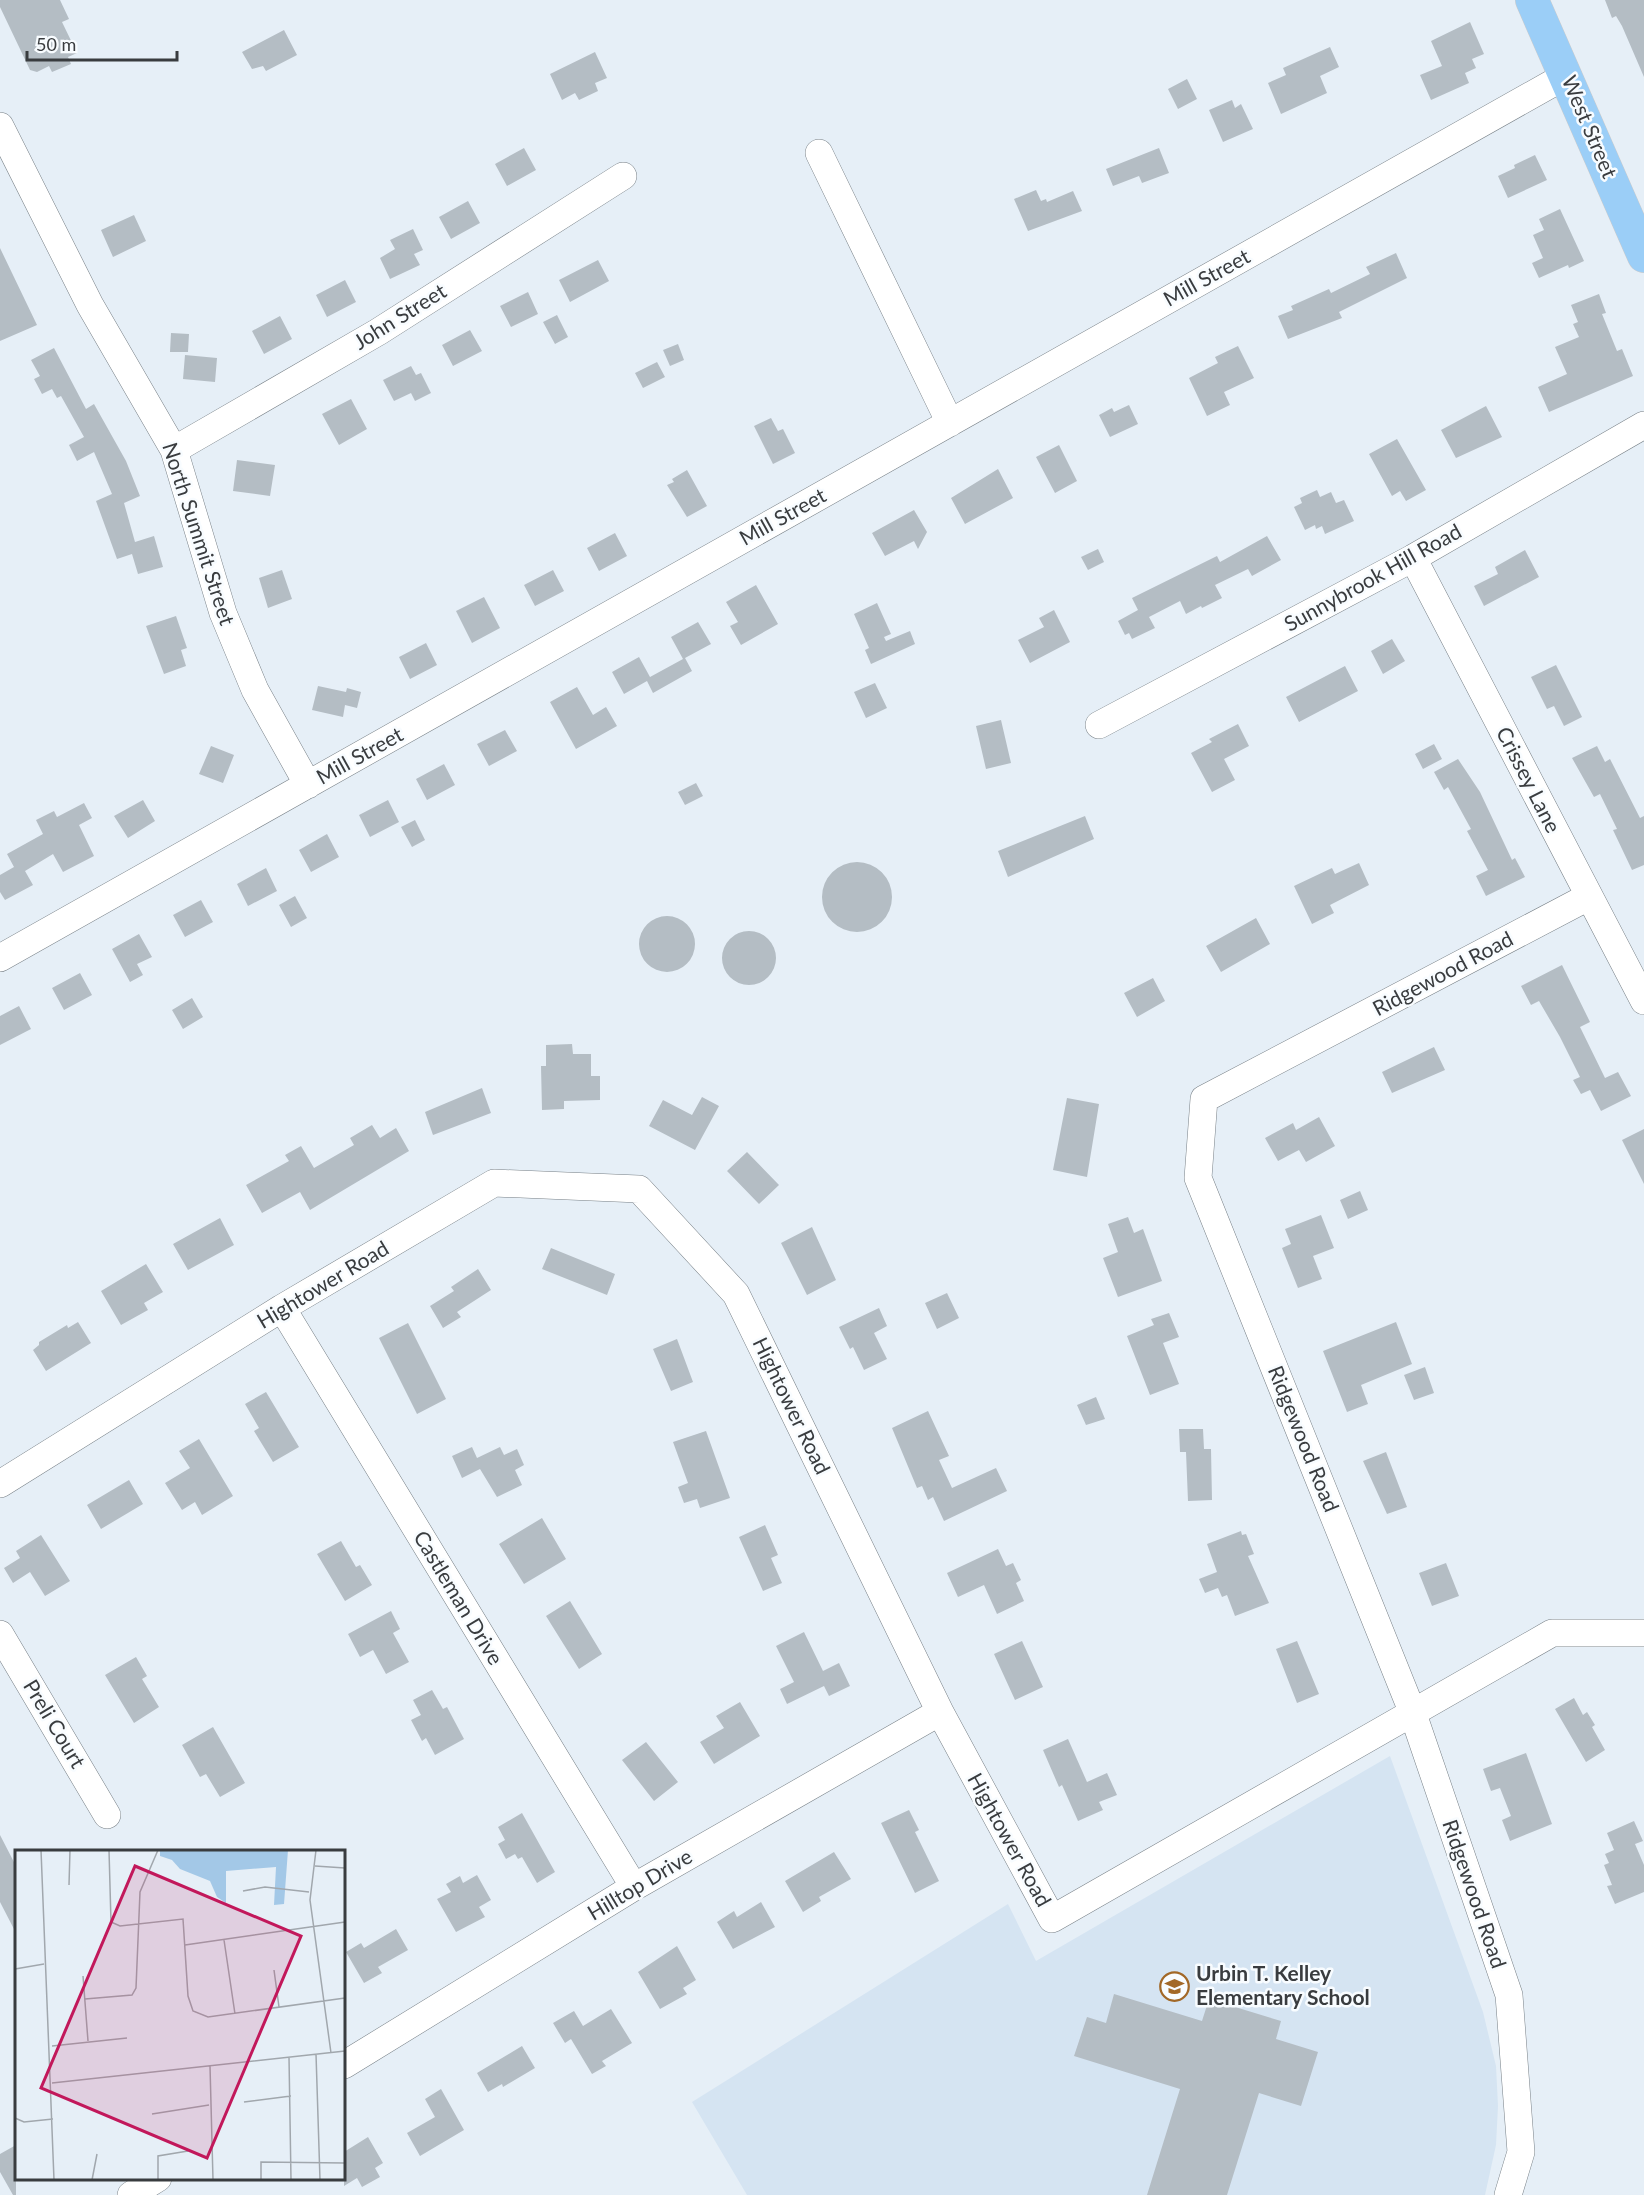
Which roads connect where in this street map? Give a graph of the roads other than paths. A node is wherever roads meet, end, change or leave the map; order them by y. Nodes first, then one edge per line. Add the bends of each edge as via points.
1 (1532, 0) edge
2 (1567, 75) junction
3 (0, 126) edge
4 (819, 153) dead end
5 (623, 176) dead end
6 (1644, 256) edge
7 (950, 423) junction
8 (1644, 425) edge
9 (174, 450) junction
10 (1413, 558) junction
11 (1099, 725) dead end
12 (308, 785) junction
13 (1588, 897) junction
14 (0, 958) edge
15 (1644, 1001) edge
16 (282, 1308) junction
17 (0, 1484) edge
18 (1644, 1633) edge
19 (0, 1634) edge
20 (1412, 1711) junction
21 (940, 1712) junction
22 (107, 1815) dead end
23 (634, 1887) junction
24 (345, 2064) edge
25 (155, 2180) edge
26 (130, 2195) edge
27 (1508, 2195) edge

1 - 2 main road, West Street
2 - 6 main road, West Street
2 - 7 street, Mill Street
3 - 9 street, North Summit Street via 90,305
4 - 7 street
5 - 9 street, John Street via 378,332
7 - 12 street, Mill Street
8 - 10 street, Sunnybrook Hill Road
9 - 12 street, North Summit Street via 223,613 255,690
10 - 11 street, Sunnybrook Hill Road
10 - 13 street, Crissey Lane
12 - 14 street, Mill Street
13 - 15 street, Crissey Lane
13 - 20 street, Ridgewood Road via 1204,1099 1198,1178
16 - 17 street, Hightower Road
16 - 21 street, Hightower Road via 494,1183 639,1189 736,1294
16 - 23 street, Castleman Drive
18 - 20 street via 1552,1633
19 - 22 street, Preli Court
20 - 21 street, Hightower Road via 1052,1919
20 - 27 street, Ridgewood Road via 1509,1995 1521,2152
21 - 23 street, Hilltop Drive
23 - 24 street, Hilltop Drive
25 - 26 street

